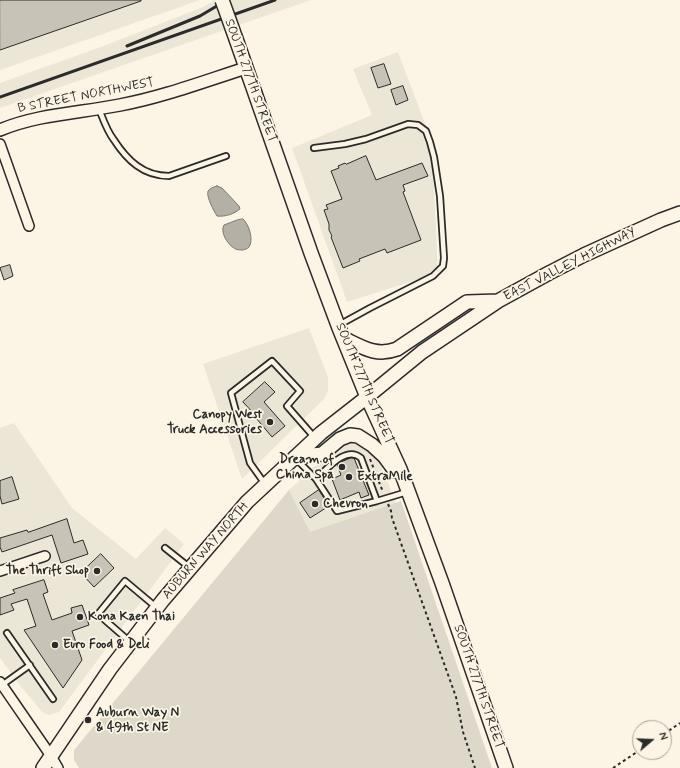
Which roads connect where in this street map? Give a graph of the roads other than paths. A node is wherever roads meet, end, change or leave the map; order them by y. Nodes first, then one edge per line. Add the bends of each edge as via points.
1 (222, 0) edge
2 (246, 68) junction
3 (98, 109) junction
4 (0, 130) edge
5 (0, 144) edge
6 (314, 148) dead end
7 (226, 156) dead end
8 (680, 213) edge
9 (29, 226) dead end
10 (498, 301) junction
11 (338, 326) junction
12 (343, 338) junction
13 (367, 397) junction
14 (315, 438) junction
15 (294, 457) junction
16 (316, 479) junction
17 (266, 484) junction
18 (408, 489) junction
19 (376, 501) junction
20 (165, 548) dead end
21 (45, 556) dead end
22 (190, 568) junction
23 (0, 571) edge
24 (157, 608) junction
25 (7, 633) dead end
26 (131, 642) junction
27 (30, 665) junction
28 (1, 683) edge
29 (53, 699) dead end
30 (51, 756) junction
31 (42, 768) edge
32 (58, 768) edge
33 (506, 768) edge

1 - 2 main road, SOUTH 277TH STREET, bridge
2 - 3 street, B STREET NORTHWEST via 147,99
2 - 11 main road, SOUTH 277TH STREET
3 - 4 street, B STREET NORTHWEST via 45,116
3 - 7 lane via 113,139 128,158 137,167 149,172 169,176
5 - 9 street
6 - 11 lane via 366,139 408,124 418,125 426,131 430,142 440,196 443,266 433,276
8 - 10 main road, EAST VALLEY HIGHWAY via 584,255
10 - 12 main road via 467,302 390,352 375,352
10 - 13 main road, EAST VALLEY HIGHWAY via 422,352
11 - 12 main road, SOUTH 277TH STREET
12 - 13 main road, SOUTH 277TH STREET
13 - 14 main road, AUBURN WAY NORTH
13 - 18 main road, SOUTH 277TH STREET
14 - 15 main road, AUBURN WAY NORTH
14 - 17 lane via 287,406 300,391 272,361 231,394 250,463
15 - 16 lane
15 - 17 main road, AUBURN WAY NORTH
15 - 18 main road via 322,454 340,439 350,435 358,436 372,444 384,456
16 - 19 lane via 337,511
16 - 19 lane via 342,457 348,454 358,455
17 - 22 main road, AUBURN WAY NORTH via 247,502
18 - 19 lane
18 - 33 main road, SOUTH 277TH STREET
20 - 22 lane
21 - 23 street
22 - 24 main road, AUBURN WAY NORTH
24 - 26 main road, AUBURN WAY NORTH
24 - 26 lane via 125,581 98,614
25 - 27 lane
26 - 30 main road, AUBURN WAY NORTH
27 - 28 lane
27 - 29 lane
28 - 30 street
30 - 31 main road, AUBURN WAY NORTH
30 - 32 street

